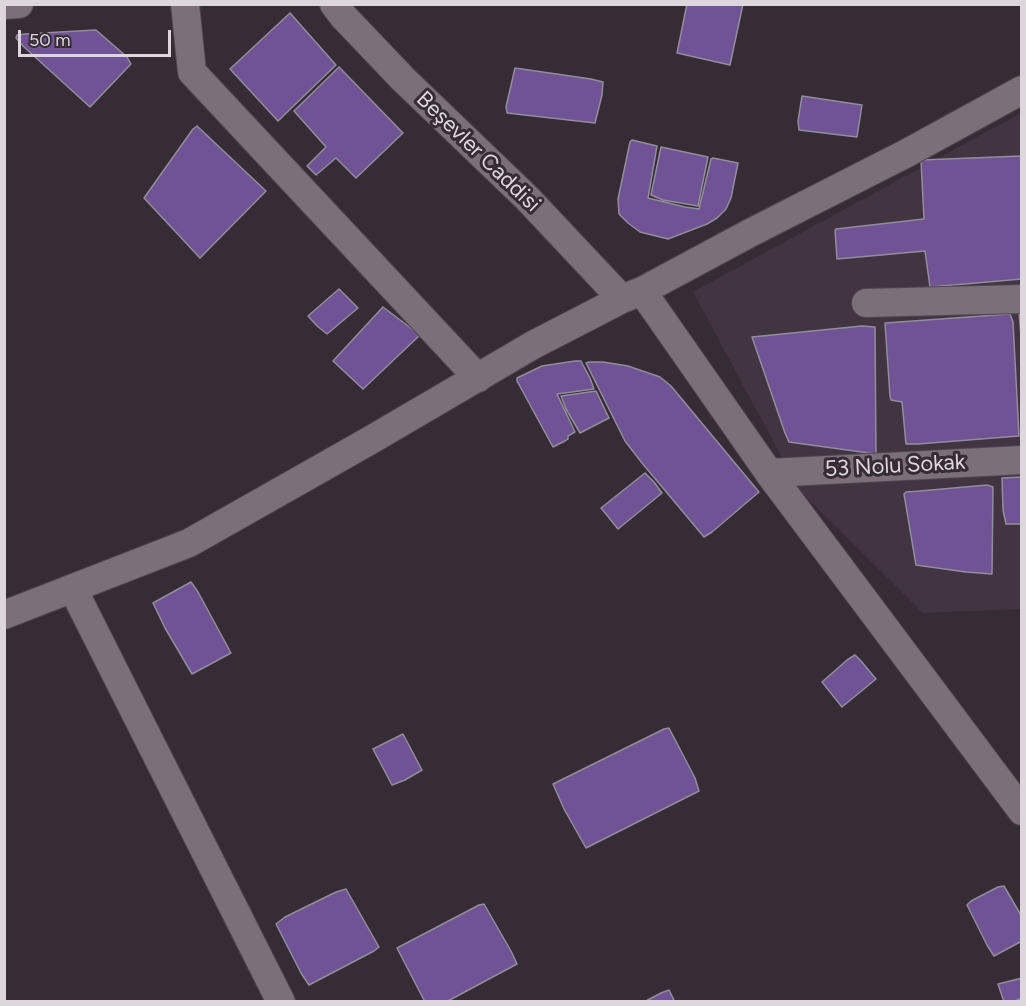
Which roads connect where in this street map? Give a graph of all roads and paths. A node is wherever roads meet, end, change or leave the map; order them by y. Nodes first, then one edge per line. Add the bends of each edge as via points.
1 (19, 4) edge
2 (185, 4) edge
3 (334, 4) edge
4 (4, 5) edge
5 (1022, 90) edge
6 (632, 295) junction
7 (1022, 299) edge
8 (866, 303) dead end
9 (477, 378) junction
10 (1022, 460) edge
11 (769, 472) junction
12 (73, 589) junction
13 (4, 615) edge
14 (1022, 812) edge
15 (281, 1002) edge

1 - 4 street
2 - 9 street via 192,72
3 - 6 street, Beşevler Caddisi via 403,79
5 - 6 street
6 - 9 street
6 - 11 street, Beşevler Caddisi
7 - 8 street
9 - 12 street via 189,543
10 - 11 street, 53 Nolu Sokak
11 - 14 street, Beşevler Caddisi
12 - 13 street
12 - 15 street

